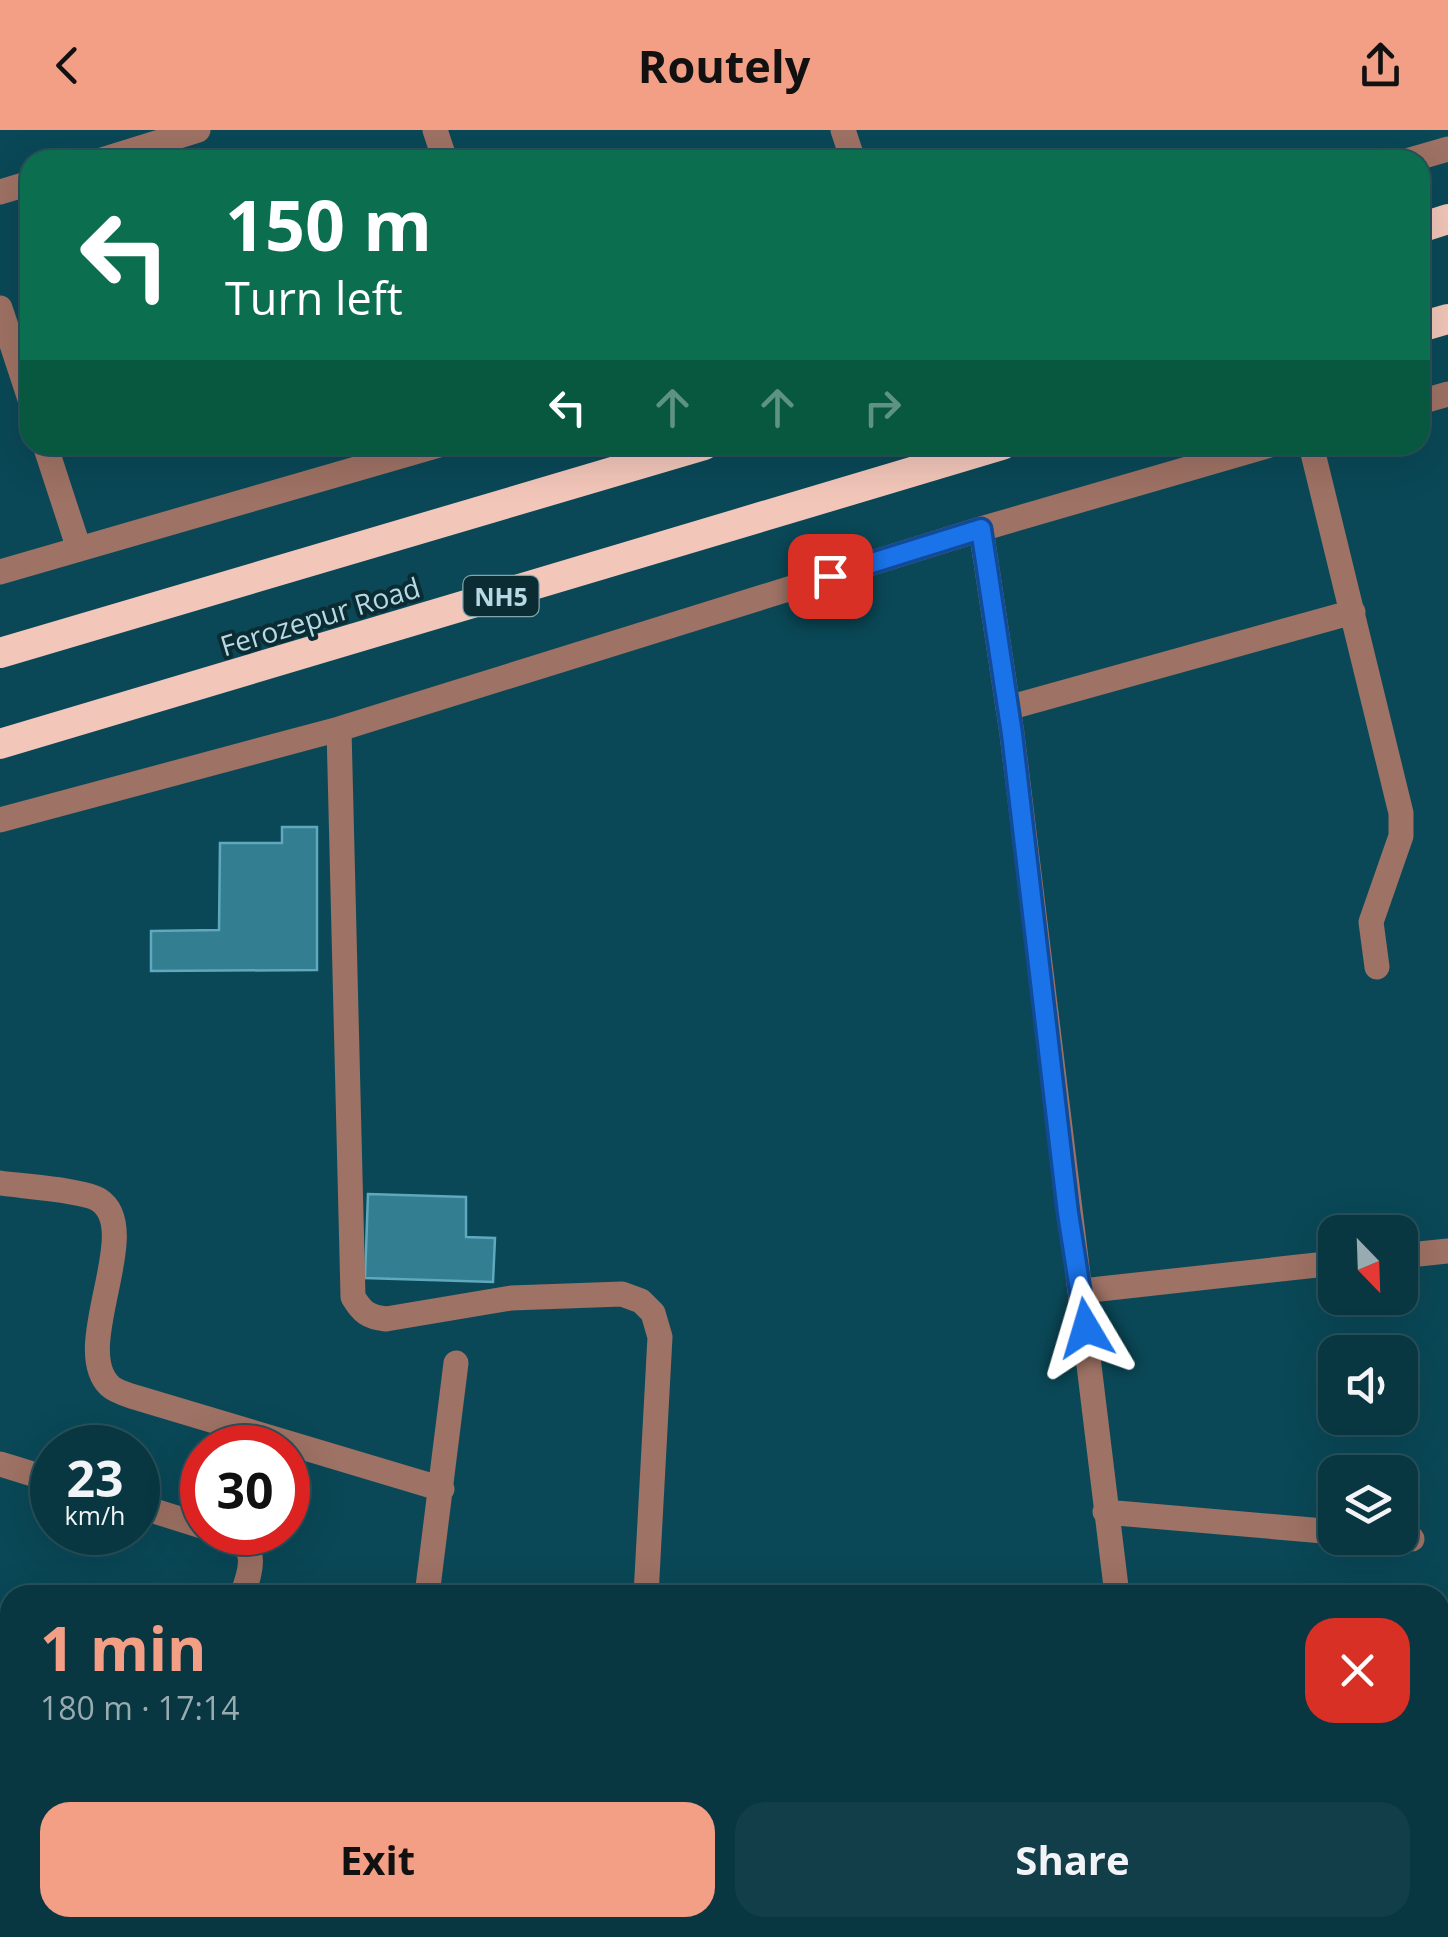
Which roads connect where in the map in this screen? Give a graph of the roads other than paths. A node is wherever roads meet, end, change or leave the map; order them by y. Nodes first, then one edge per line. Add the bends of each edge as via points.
1 (189, 131) edge
2 (132, 150) edge
3 (0, 308) edge
4 (20, 369) edge
5 (48, 455) edge
6 (404, 455) edge
7 (670, 455) edge
8 (968, 455) edge
9 (1236, 455) edge
10 (1314, 455) edge
11 (981, 529) junction
12 (79, 549) junction
13 (0, 572) edge
14 (1353, 612) junction
15 (0, 653) edge
16 (1008, 708) junction
17 (339, 730) junction
18 (0, 744) edge
19 (0, 820) edge
20 (1378, 966) dead end
21 (0, 1183) edge
22 (1448, 1251) edge
23 (1418, 1254) edge
24 (1318, 1266) edge
25 (1082, 1292) junction
26 (456, 1363) dead end
27 (0, 1464) edge
28 (30, 1473) edge
29 (442, 1489) junction
30 (1105, 1512) junction
31 (1318, 1531) edge
32 (249, 1555) edge
33 (246, 1585) edge
34 (428, 1585) edge
35 (647, 1585) edge
36 (1116, 1585) edge

1 - 2 street
3 - 4 street
5 - 12 street
6 - 12 street
7 - 15 highway, Ferozepur Road
8 - 18 highway, Ferozepur Road / NH5
9 - 11 street
10 - 14 street
11 - 16 street
11 - 17 street
12 - 13 street
14 - 16 street
14 - 20 street via 1401,814 1402,836 1371,922
16 - 25 street
17 - 19 street
17 - 35 street via 353,1298 371,1318 386,1319 511,1298 622,1294 640,1301 660,1338
21 - 29 street via 95,1197 109,1210 114,1231 98,1348 110,1386
22 - 23 street
24 - 25 street
25 - 30 street
26 - 29 street
27 - 28 street
29 - 34 street
30 - 31 street
30 - 36 street
32 - 33 street

